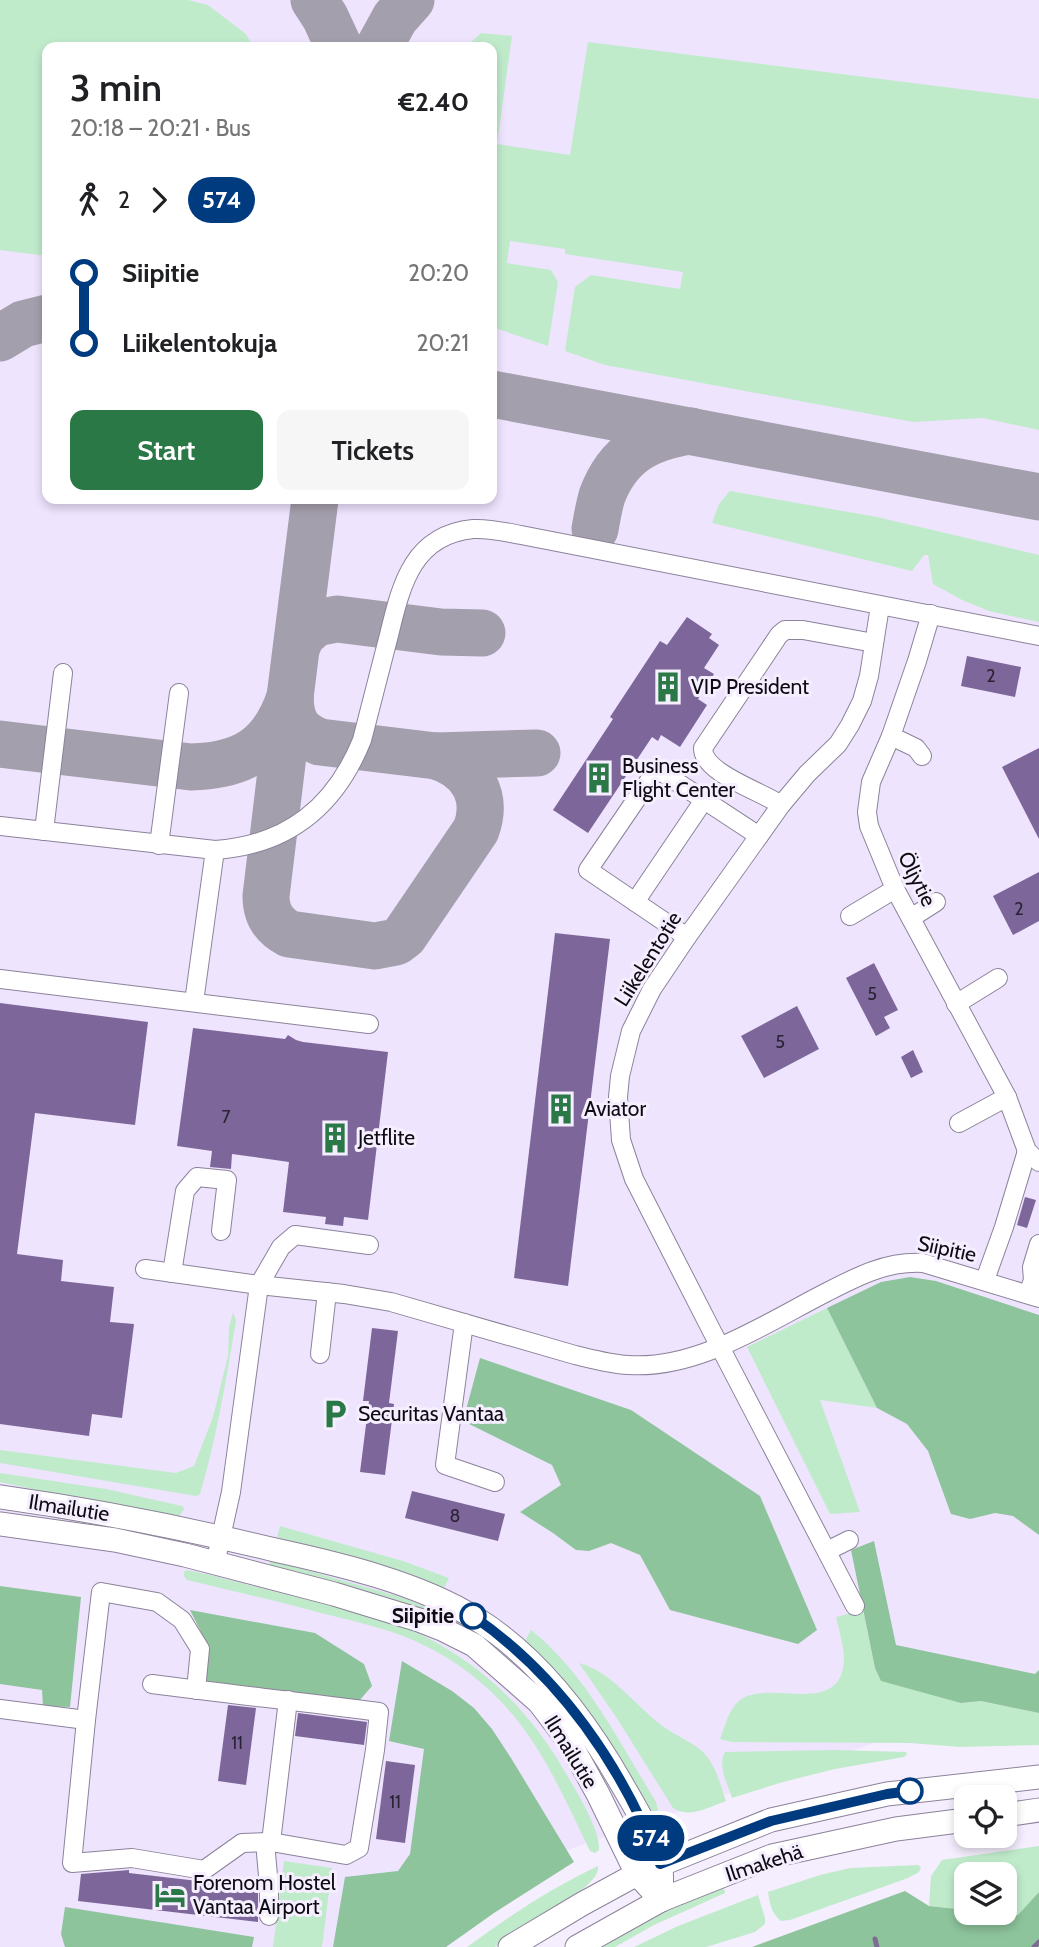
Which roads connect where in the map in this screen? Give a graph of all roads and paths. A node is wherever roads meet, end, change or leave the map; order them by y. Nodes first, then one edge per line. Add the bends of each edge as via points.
1 (880, 606) junction
2 (931, 614) junction
3 (1039, 635) edge
4 (874, 643) junction
5 (64, 673) dead end
6 (179, 693) dead end
7 (891, 736) junction
8 (922, 756) dead end
9 (704, 800) junction
10 (781, 805) junction
11 (0, 826) edge
12 (44, 831) junction
13 (758, 836) junction
14 (159, 845) junction
15 (215, 850) junction
16 (895, 889) junction
17 (635, 902) junction
18 (936, 902) dead end
19 (850, 916) dead end
20 (911, 918) junction
21 (687, 937) junction
22 (998, 978) dead end
23 (0, 979) edge
24 (194, 1002) junction
25 (956, 1004) junction
26 (369, 1024) dead end
27 (1006, 1097) junction
28 (959, 1124) dead end
29 (1033, 1156) edge
30 (221, 1231) dead end
31 (1039, 1244) edge
32 (369, 1245) dead end
33 (145, 1269) dead end
34 (172, 1273) junction
35 (985, 1280) junction
36 (259, 1285) junction
37 (327, 1293) junction
38 (1034, 1296) edge
39 (464, 1323) junction
40 (720, 1347) junction
41 (320, 1354) dead end
42 (495, 1482) dead end
43 (0, 1497) edge
44 (0, 1524) edge
45 (222, 1537) junction
46 (849, 1540) dead end
47 (827, 1551) junction
48 (215, 1564) junction
49 (855, 1606) dead end
50 (152, 1684) dead end
51 (196, 1690) junction
52 (288, 1700) junction
53 (0, 1709) edge
54 (86, 1720) junction
55 (1039, 1777) edge
56 (1039, 1810) edge
57 (1017, 1813) edge
58 (954, 1822) edge
59 (268, 1842) junction
60 (660, 1864) junction
61 (637, 1874) junction
62 (661, 1900) junction
63 (269, 1916) dead end
64 (510, 1947) edge
65 (577, 1947) edge

1 - 2 street
1 - 4 street, Liikelentotie
1 - 15 street via 492,530 456,533 422,552 411,566 362,740 344,779 294,827 257,844
2 - 3 street
2 - 7 street, Öljytie
4 - 10 street, Liikelentotie via 866,689 850,725
4 - 10 street via 785,630 703,748 707,762
5 - 12 street
6 - 14 street
7 - 8 street
7 - 16 street, Öljytie via 871,782 867,812 873,841
9 - 13 street
9 - 17 street
9 - 17 street via 657,768 589,870
10 - 13 street, Liikelentotie
11 - 12 street
12 - 14 street
13 - 21 street, Liikelentotie
14 - 15 street
15 - 24 street
16 - 19 street
16 - 20 street, Öljytie
17 - 21 street
18 - 20 street
20 - 25 street, Öljytie
21 - 40 street, Liikelentotie via 631,1031 620,1076 619,1121 634,1179
22 - 25 street
23 - 24 street
24 - 26 street
25 - 27 street, Öljytie
27 - 28 street
27 - 29 street, Öljytie
29 - 35 street, Öljytie
30 - 34 street via 227,1180 197,1177 185,1191
31 - 38 street via 1032,1267
32 - 36 street via 295,1235 281,1247
33 - 34 street, Siipitie
34 - 36 street, Siipitie
35 - 38 street
35 - 40 street, Siipitie via 923,1263 889,1265
36 - 37 street, Siipitie
36 - 45 street
37 - 39 street, Siipitie via 391,1302
37 - 41 street
39 - 40 street, Siipitie via 595,1360 629,1365 670,1362
39 - 42 street via 445,1465
40 - 47 street, Liikelentotie
43 - 45 main road, Ilmailutie
44 - 48 main road, Ilmailutie via 115,1540
45 - 48 street
45 - 60 main road, Ilmailutie via 393,1582 473,1616 502,1637 533,1664 588,1728 648,1832
46 - 47 street
47 - 49 street, Liikelentotie
48 - 61 main road, Ilmailutie via 419,1620 474,1645 539,1702 569,1743
50 - 51 street
51 - 52 street
51 - 54 street via 200,1649 182,1620 157,1602 101,1592
52 - 59 street
52 - 59 street via 379,1712 375,1750 359,1849 346,1855
53 - 54 street
54 - 59 street via 72,1863 132,1858 204,1870 242,1843
55 - 60 main road, Ilmakehä via 887,1794 771,1821
56 - 57 main road
58 - 62 main road, Ilmakehä via 772,1856
59 - 63 street
60 - 61 main road, Ilmakehä
60 - 62 main road, Ilmailutie
61 - 62 main road, Ilmailutie
61 - 64 main road, Ilmakehä
62 - 65 main road, Ilmakehä

